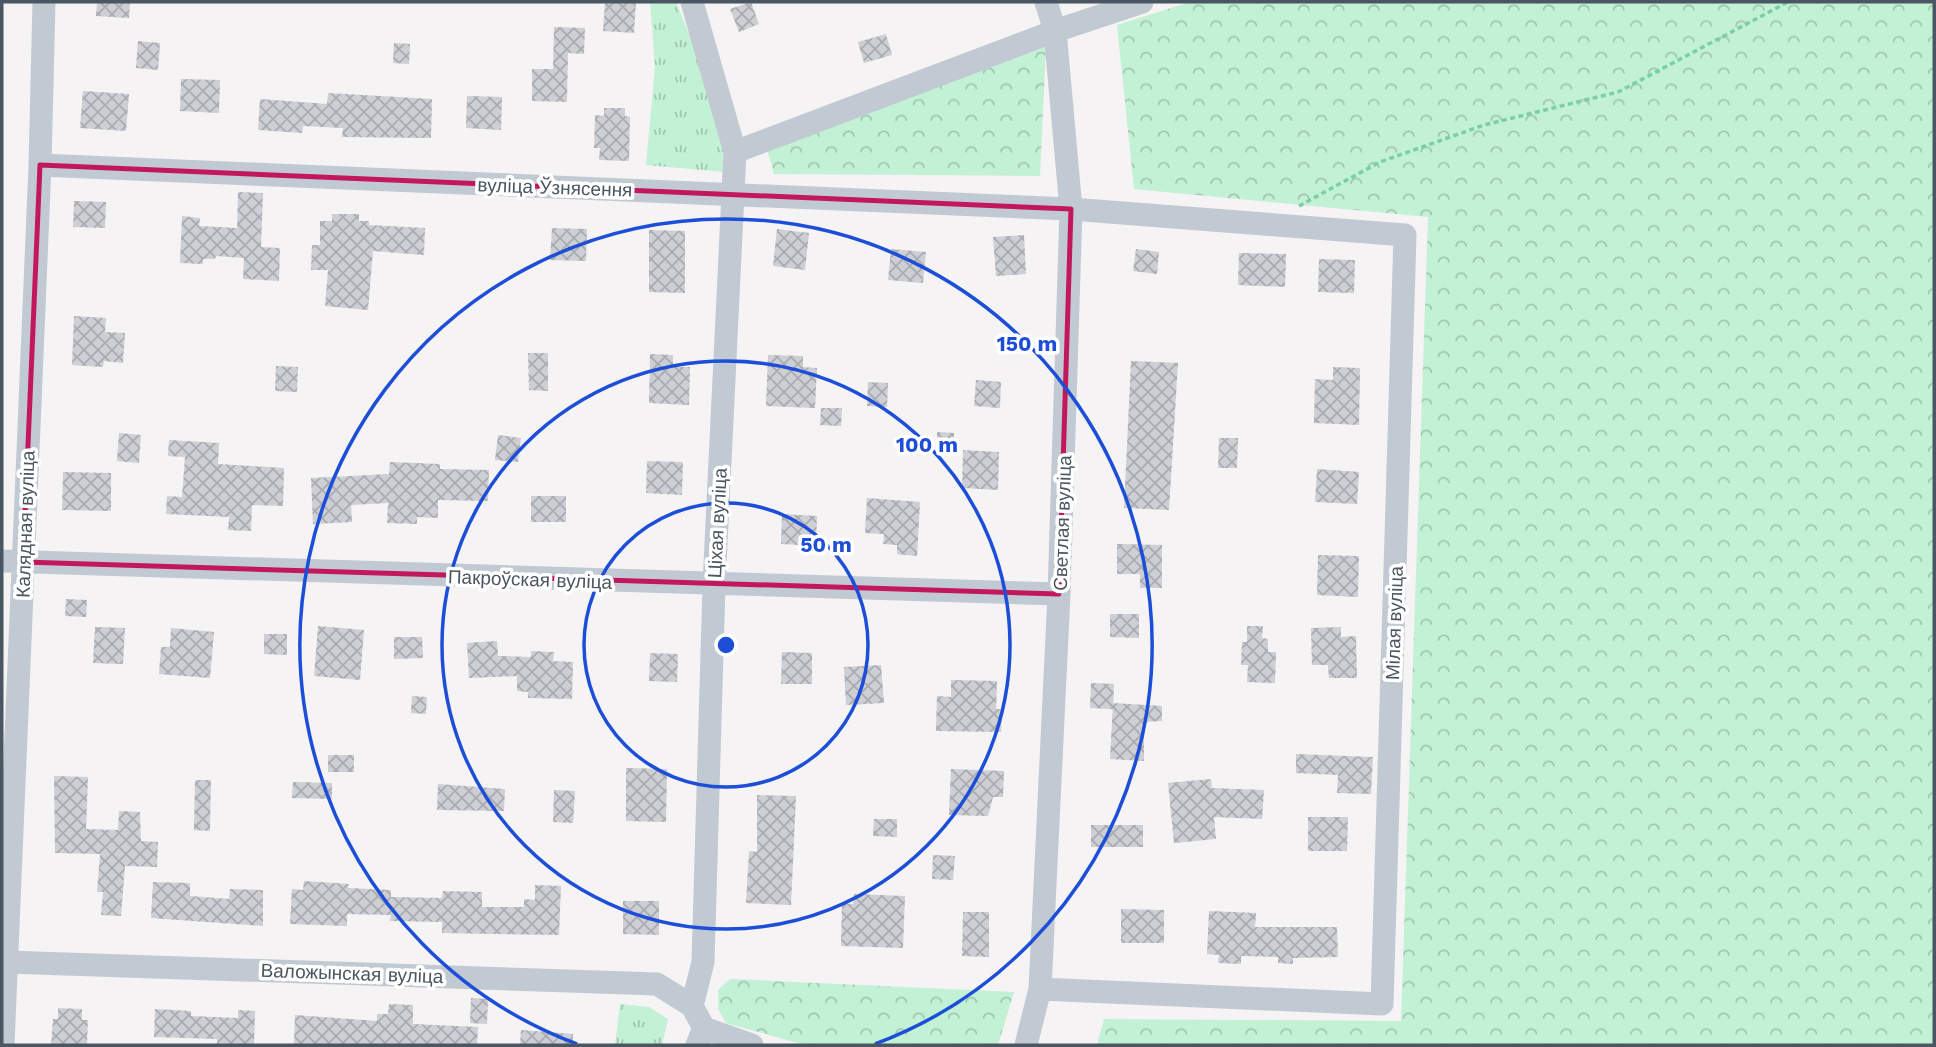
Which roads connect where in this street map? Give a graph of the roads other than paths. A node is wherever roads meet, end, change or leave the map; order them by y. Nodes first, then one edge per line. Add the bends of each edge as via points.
1 (44, 2) edge
2 (692, 2) edge
3 (1046, 2) edge
4 (1142, 2) edge
5 (1055, 31) junction
6 (735, 152) junction
7 (40, 165) junction
8 (734, 194) junction
9 (1071, 209) junction
10 (12, 561) edge
11 (714, 585) junction
12 (1059, 594) junction
13 (7, 962) junction
14 (1040, 989) junction
15 (692, 1006) junction
16 (700, 1037) edge
17 (3, 1045) edge
18 (752, 1045) edge
19 (1026, 1045) edge

1 - 7 street, Калядная вуліца
2 - 6 street, Ціхая вуліца
3 - 5 street, Светлая вуліца
4 - 5 street
5 - 6 street
5 - 9 street, Светлая вуліца
6 - 8 street, Ціхая вуліца
7 - 8 street, вуліца Ўзнясення
7 - 10 street, Калядная вуліца
8 - 9 street, вуліца Ўзнясення
8 - 11 street, Ціхая вуліца
9 - 12 street, Светлая вуліца
9 - 14 street, Мілая вуліца via 1405,235 1382,1004
10 - 11 street, Пакроўская вуліца
10 - 13 street, Калядная вуліца
11 - 12 street, Пакроўская вуліца
11 - 15 street, Ціхая вуліца via 703,962
12 - 14 street, Светлая вуліца
13 - 15 street, Валожынская вуліца via 657,984
13 - 17 street, Калядная вуліца
14 - 19 street, Светлая вуліца
15 - 16 street
16 - 18 street

